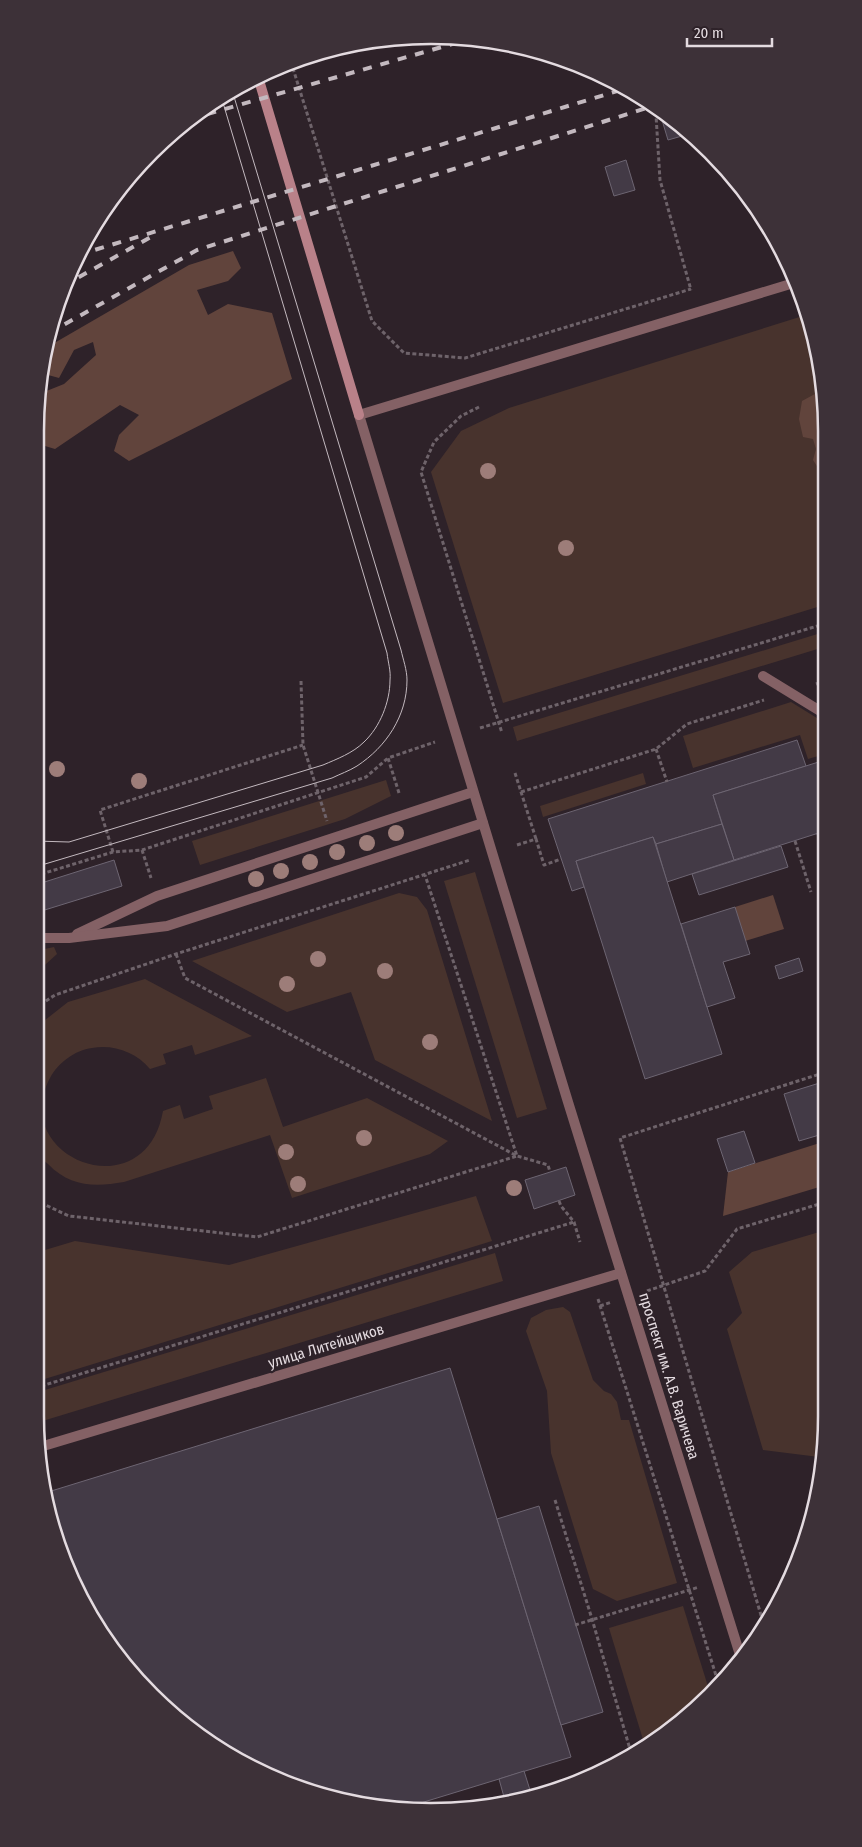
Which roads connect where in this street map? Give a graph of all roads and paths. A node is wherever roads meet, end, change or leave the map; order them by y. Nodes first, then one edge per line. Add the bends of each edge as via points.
1 (293, 69) edge
2 (260, 84) edge
3 (656, 116) edge
4 (789, 284) edge
5 (479, 407) dead end
6 (359, 415) junction
7 (818, 626) edge
8 (763, 676) dead end
9 (301, 681) dead end
10 (818, 683) edge
11 (790, 692) junction
12 (818, 710) edge
13 (499, 722) junction
14 (480, 728) dead end
15 (502, 734) dead end
16 (435, 742) dead end
17 (303, 745) junction
18 (656, 749) junction
19 (388, 758) junction
20 (515, 773) dead end
21 (667, 782) dead end
22 (473, 792) junction
23 (521, 792) junction
24 (399, 793) dead end
25 (318, 794) junction
26 (327, 822) dead end
27 (483, 823) junction
28 (536, 839) junction
29 (795, 841) dead end
30 (516, 845) dead end
31 (142, 850) junction
32 (113, 852) junction
33 (561, 859) dead end
34 (470, 860) dead end
35 (44, 873) edge
36 (426, 875) junction
37 (151, 880) dead end
38 (811, 892) dead end
39 (44, 938) edge
40 (69, 938) junction
41 (176, 954) junction
42 (44, 1002) edge
43 (818, 1075) edge
44 (517, 1156) junction
45 (550, 1172) dead end
46 (559, 1201) dead end
47 (44, 1204) edge
48 (818, 1204) edge
49 (574, 1222) junction
50 (580, 1242) dead end
51 (621, 1273) junction
52 (665, 1286) junction
53 (647, 1292) dead end
54 (598, 1298) dead end
55 (614, 1302) dead end
56 (600, 1306) junction
57 (44, 1385) edge
58 (45, 1445) edge
59 (555, 1500) dead end
60 (717, 1581) junction
61 (690, 1590) junction
62 (762, 1617) edge
63 (592, 1619) junction
64 (575, 1625) dead end
65 (739, 1651) edge
66 (717, 1677) edge
67 (630, 1748) edge

1 - 3 path via 372,321 404,353 465,358 691,289 660,180
2 - 6 street
4 - 6 street
5 - 13 path via 461,416 434,442 421,472
6 - 22 street, проспект им. А.В. Варичева
7 - 13 path
8 - 11 street
9 - 17 path
10 - 11 path
11 - 12 street
11 - 18 path via 687,724
13 - 14 path
13 - 15 path
16 - 19 path
17 - 25 path
17 - 32 path via 100,810
18 - 21 path
18 - 23 path
19 - 24 path
19 - 25 path via 366,777
20 - 23 path
22 - 27 street, проспект им. А.В. Варичева
22 - 40 street via 157,896
23 - 28 path
25 - 26 path
25 - 31 path
27 - 40 street via 167,926
27 - 51 street, проспект им. А.В. Варичева
28 - 30 path
28 - 33 path via 544,865
29 - 38 path
31 - 32 path
31 - 37 path
32 - 35 path
34 - 36 path
36 - 41 path
36 - 44 path
39 - 40 street
41 - 42 path via 55,995
41 - 44 path via 184,978
43 - 52 path via 620,1138
44 - 45 path via 548,1165
44 - 47 path via 257,1237 69,1216
46 - 49 path
48 - 52 path via 737,1229 705,1271
49 - 50 path
49 - 57 path
51 - 58 street, улица Литейщиков
51 - 60 street, проспект им. А.В. Варичева
52 - 53 path
52 - 62 path
54 - 56 path
55 - 56 path
56 - 61 path
59 - 63 path
60 - 61 path
60 - 65 street, проспект им. А.В. Варичева
61 - 63 path
61 - 66 path
63 - 64 path
63 - 67 path

